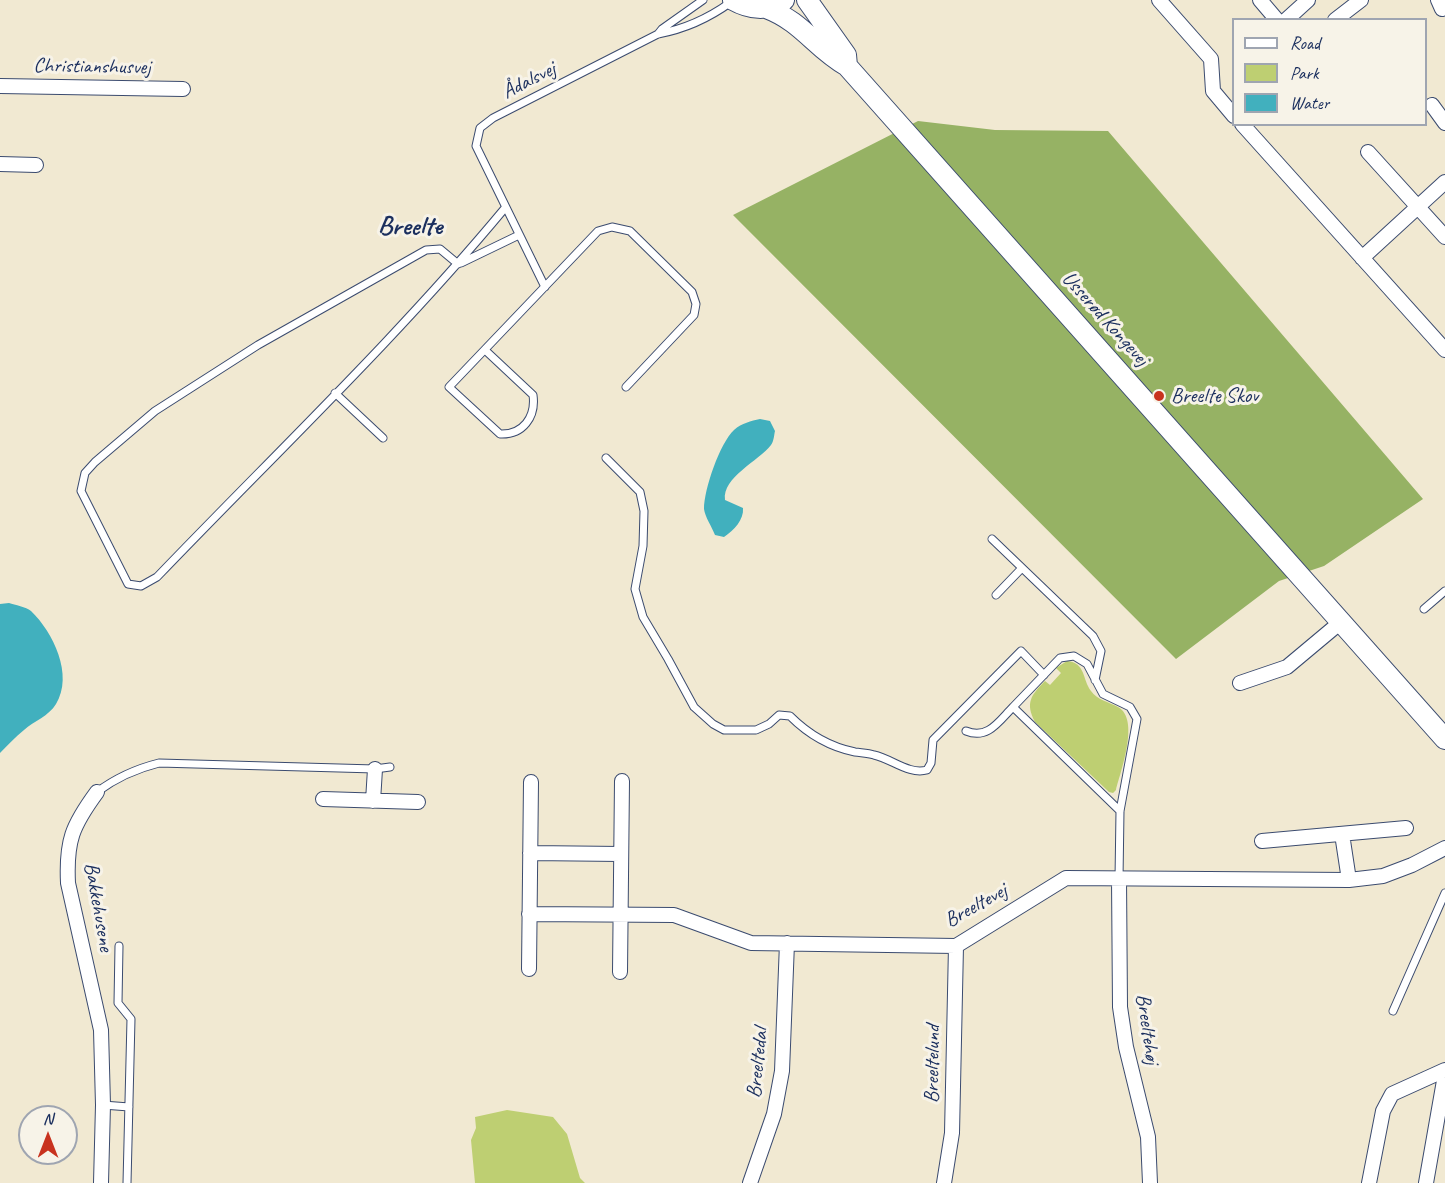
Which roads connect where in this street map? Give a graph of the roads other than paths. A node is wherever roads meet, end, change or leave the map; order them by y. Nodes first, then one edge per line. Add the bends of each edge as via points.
1 (703, 0) edge
2 (733, 0) edge
3 (784, 0) edge
4 (807, 0) edge
5 (1159, 0) edge
6 (1260, 0) edge
7 (1308, 0) edge
8 (1355, 4) edge
9 (766, 8) junction
10 (1275, 18) edge
11 (1288, 18) edge
12 (1338, 18) edge
13 (658, 34) junction
14 (848, 66) junction
15 (0, 87) edge
16 (183, 89) dead end
17 (1432, 105) dead end
18 (1232, 111) edge
19 (1445, 123) edge
20 (1244, 126) edge
21 (1368, 152) dead end
22 (0, 164) edge
23 (36, 165) dead end
24 (1445, 182) edge
25 (1417, 206) junction
26 (505, 208) junction
27 (519, 235) junction
28 (1445, 237) edge
29 (1362, 258) junction
30 (459, 264) junction
31 (545, 287) junction
32 (485, 350) junction
33 (1445, 350) edge
34 (626, 387) dead end
35 (335, 393) junction
36 (383, 438) dead end
37 (606, 458) dead end
38 (992, 539) dead end
39 (1022, 568) junction
40 (1445, 591) edge
41 (996, 595) dead end
42 (1424, 609) dead end
43 (1342, 621) junction
44 (1044, 675) junction
45 (1095, 681) junction
46 (1240, 683) dead end
47 (1013, 707) junction
48 (966, 731) dead end
49 (1445, 739) edge
50 (390, 767) dead end
51 (375, 769) junction
52 (622, 781) dead end
53 (531, 782) dead end
54 (97, 792) joint
55 (322, 799) dead end
56 (373, 801) junction
57 (418, 802) dead end
58 (1120, 811) junction
59 (1406, 828) dead end
60 (1342, 834) junction
61 (1262, 841) dead end
62 (1445, 849) edge
63 (530, 854) junction
64 (621, 854) junction
65 (1119, 879) junction
66 (1349, 880) junction
67 (1445, 893) edge
68 (529, 914) junction
69 (621, 915) junction
70 (787, 943) junction
71 (119, 946) dead end
72 (956, 946) junction
73 (529, 969) dead end
74 (620, 972) dead end
75 (1393, 1011) dead end
76 (1445, 1073) edge
77 (103, 1106) junction
78 (129, 1107) junction
79 (101, 1183) edge
80 (127, 1183) edge
81 (750, 1183) edge
82 (944, 1183) edge
83 (1150, 1183) edge
84 (1369, 1183) edge
85 (1426, 1183) edge

1 - 13 lane, Ådalsvej
2 - 9 main road, Usserød Kongevej via 743,6
2 - 13 lane, Ådalsvej via 697,23
3 - 9 main road
4 - 14 main road, Usserød Kongevej via 846,55
5 - 18 street via 1211,59 1213,91
6 - 10 street
7 - 11 street
8 - 12 street
9 - 14 main road, Usserød Kongevej via 789,18 833,58
13 - 26 lane, Ådalsvej via 480,128 476,146
14 - 43 main road, Usserød Kongevej
15 - 16 street, Christianshusvej
17 - 19 street
20 - 29 street
21 - 25 street
22 - 23 street
24 - 25 street
25 - 28 street
25 - 29 street
26 - 27 lane, Ådalsvej
26 - 30 lane
27 - 30 lane
27 - 31 lane, Ådalsvej
29 - 33 street
30 - 35 lane
30 - 35 lane via 440,249 426,250 189,387 95,462 85,473 81,491 128,584 141,586 157,577
31 - 32 lane
31 - 34 lane via 598,231 612,227 630,231 692,292 694,315
32 - 32 lane via 533,395 532,417 509,435 500,434 448,387
35 - 36 lane
37 - 44 lane via 640,492 643,546 635,589 643,617 694,707 724,730 756,730 778,715 790,716 818,738 918,772 927,770 931,763 933,740 1021,651
38 - 39 lane
39 - 41 lane
39 - 45 lane via 1094,636 1101,651
40 - 42 lane
43 - 46 street via 1287,667
43 - 49 main road, Usserød Kongevej
44 - 45 lane via 1060,658 1074,656 1087,664
44 - 47 lane
45 - 58 lane via 1103,693 1130,707 1137,719
47 - 48 lane via 990,731 975,735
47 - 58 lane
50 - 51 lane, Bakkehusene
51 - 54 lane, Bakkehusene via 159,764 117,777
51 - 56 street
52 - 64 street
53 - 63 street
54 - 77 street, Bakkehusene via 70,835 67,859 68,883 101,1030
55 - 56 street
56 - 57 street
58 - 65 lane
59 - 60 street
60 - 61 street
60 - 66 street
62 - 66 street, Breeltevej via 1383,876
63 - 64 street
63 - 68 street
64 - 69 street
65 - 66 street, Breeltevej
65 - 72 street, Breeltevej via 1066,878
65 - 83 street, Breeltehøj via 1120,1007 1148,1137
67 - 75 lane
68 - 69 street, Breeltevej
68 - 73 street
69 - 70 street, Breeltevej via 674,915 751,944
69 - 74 street
70 - 72 street, Breeltevej
70 - 81 street, Breeltedal via 782,1071 774,1114
71 - 78 lane, Bakkehusene via 118,1003 131,1019
72 - 82 street, Breeltelund via 952,1133
76 - 84 street via 1392,1094 1383,1111
76 - 85 street
77 - 78 lane
77 - 79 street, Bakkehusene
78 - 80 lane, Bakkehusene

